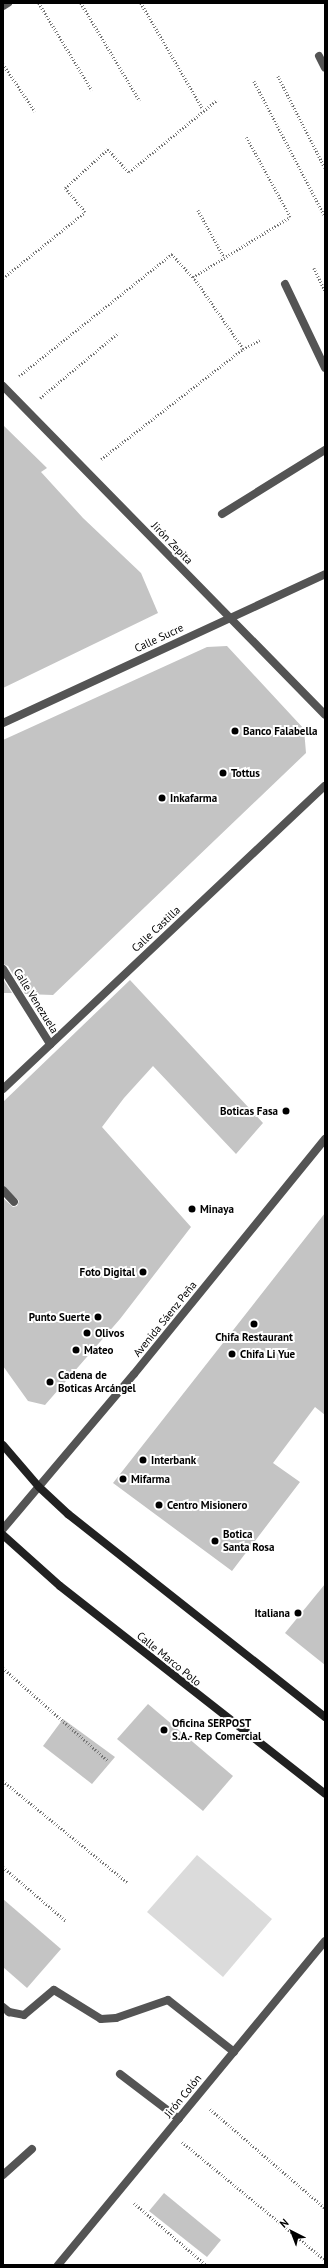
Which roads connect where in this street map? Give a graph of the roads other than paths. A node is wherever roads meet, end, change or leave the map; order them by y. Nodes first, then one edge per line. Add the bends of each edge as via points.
1 (8, 3) edge
2 (3, 6) edge
3 (319, 56) dead end
4 (325, 68) edge
5 (285, 284) dead end
6 (325, 368) edge
7 (4, 387) edge
8 (325, 450) edge
9 (222, 514) dead end
10 (325, 574) edge
11 (229, 618) junction
12 (325, 715) edge
13 (3, 723) edge
14 (325, 786) edge
15 (3, 969) edge
16 (50, 1044) junction
17 (3, 1089) edge
18 (325, 1139) edge
19 (3, 1190) edge
20 (14, 1202) dead end
21 (3, 1445) edge
22 (38, 1487) junction
23 (3, 1529) edge
24 (3, 1535) edge
25 (325, 1717) edge
26 (325, 1794) edge
27 (325, 1941) edge
28 (3, 2007) edge
29 (234, 2052) junction
30 (120, 2074) dead end
31 (179, 2119) junction
32 (32, 2149) dead end
33 (3, 2175) edge
34 (58, 2265) edge

1 - 2 street
3 - 4 street
5 - 6 street
7 - 11 street, Jirón Zepita
8 - 9 street
10 - 11 street, Calle Sucre
11 - 12 street, Jirón Zepita
11 - 13 street, Calle Sucre
14 - 16 street, Calle Castilla
15 - 16 street, Calle Venezuela
16 - 17 street, Calle Castilla
18 - 22 street, Avenida Sáenz Peña via 134,1374
19 - 20 street
21 - 22 main road
22 - 23 street, Avenida Sáenz Peña
22 - 25 main road via 74,1519
24 - 26 main road, Calle Marco Polo via 60,1586
27 - 29 street, Jirón Colón
28 - 29 street via 9,2012 24,2015 54,1990 101,2019 116,2018 168,2000
29 - 31 street, Jirón Colón
30 - 31 street
31 - 34 street, Jirón Colón
32 - 33 street

